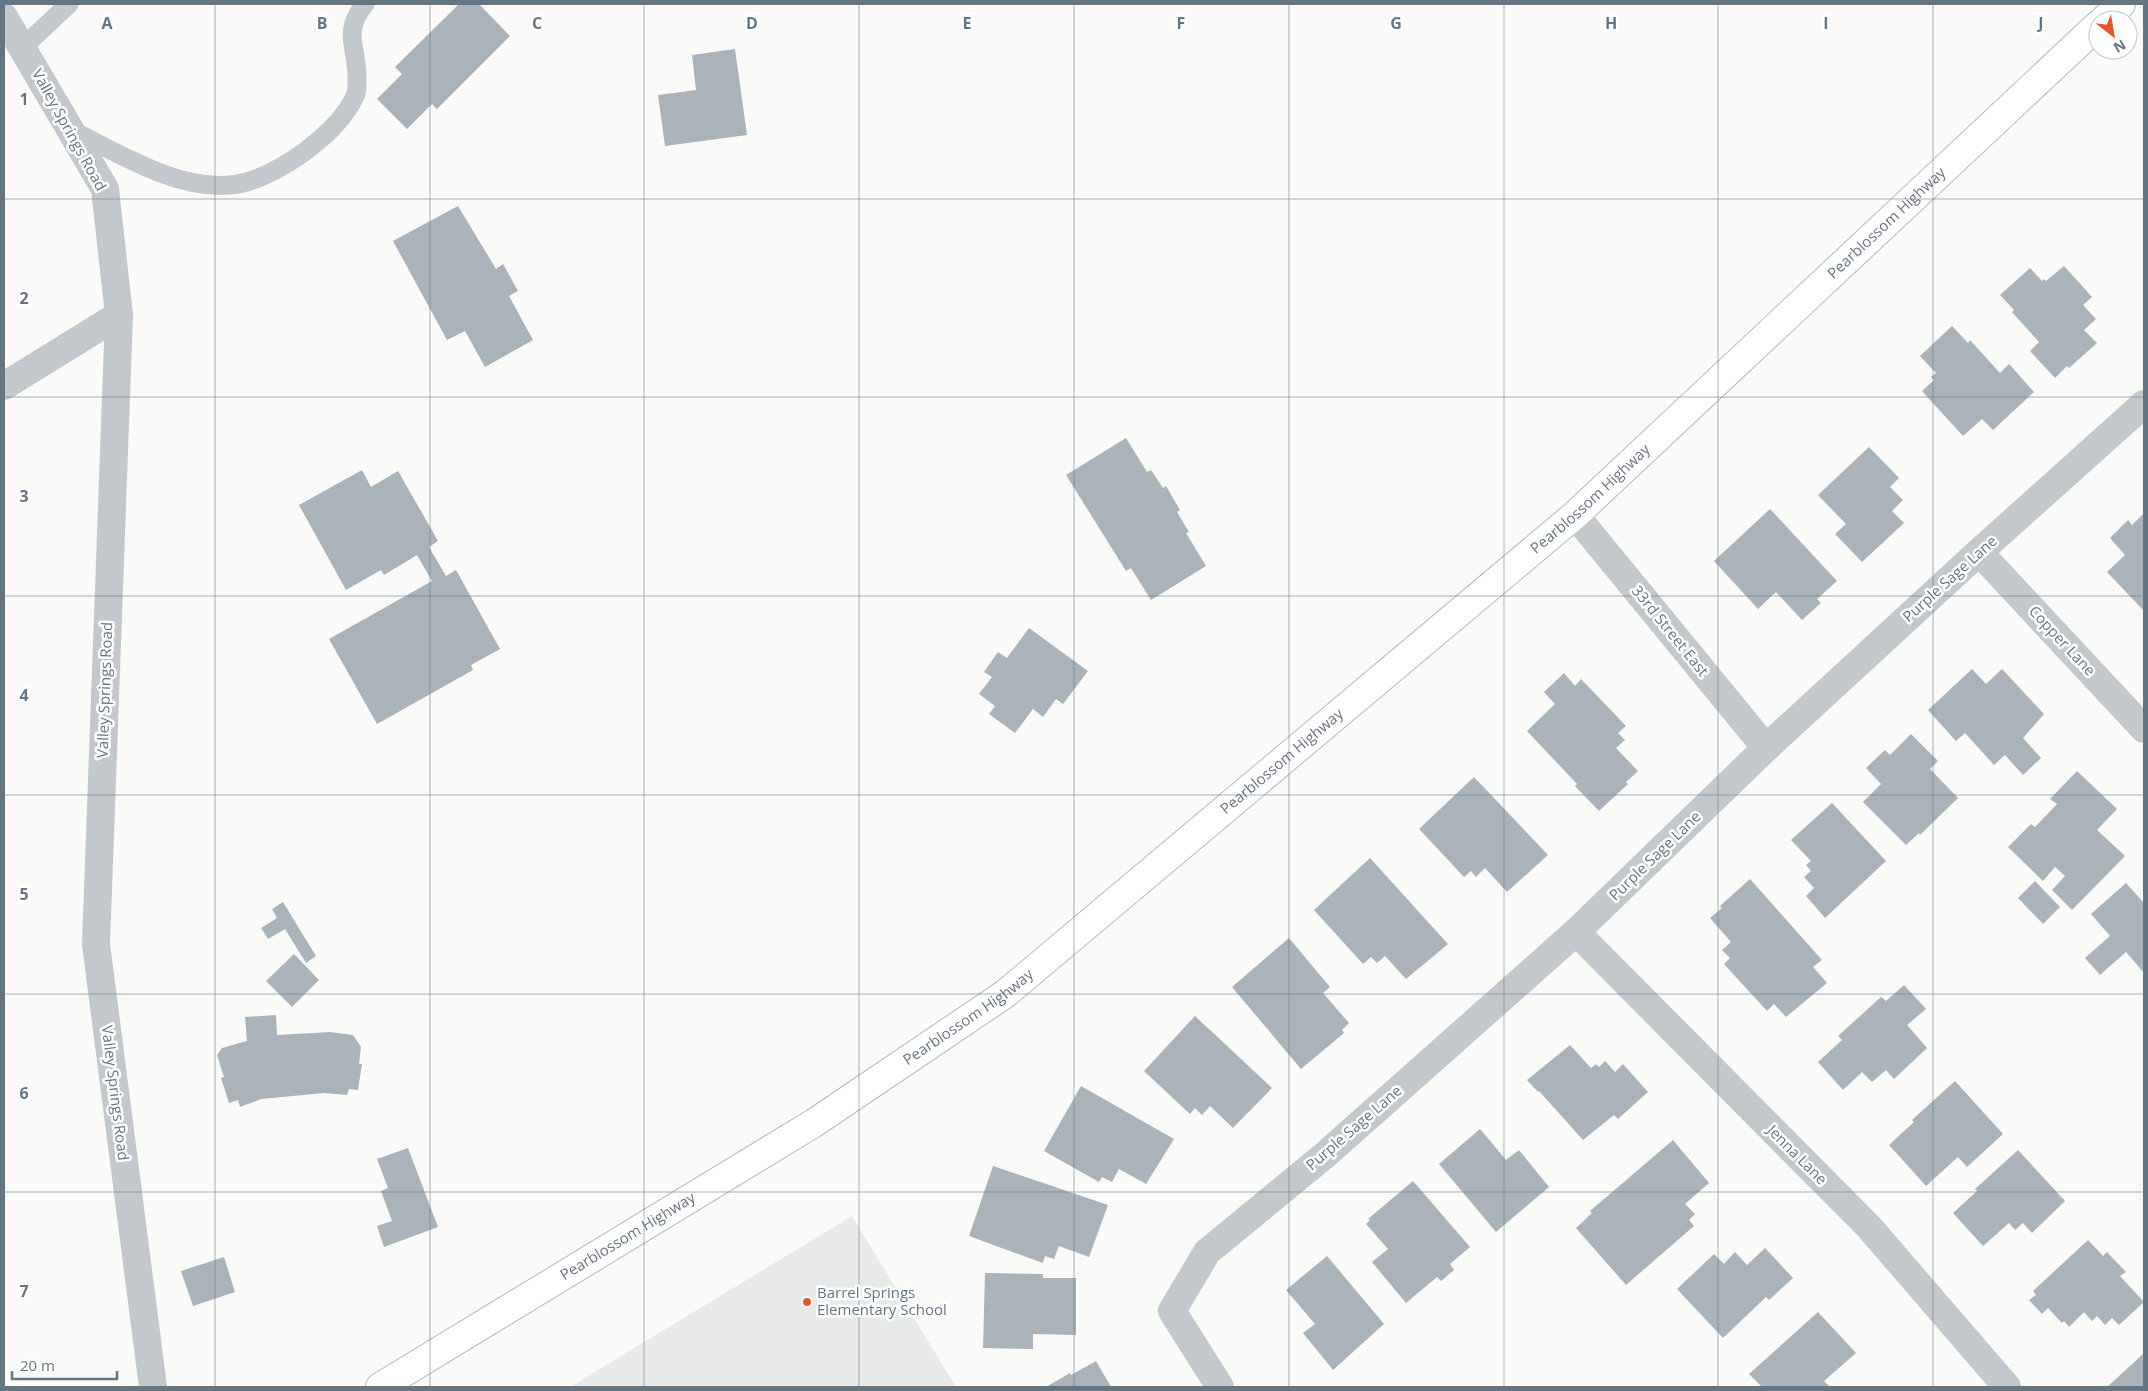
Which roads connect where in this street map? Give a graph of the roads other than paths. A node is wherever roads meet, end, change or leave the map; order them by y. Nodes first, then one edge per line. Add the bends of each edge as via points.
1 (69, 4) edge
2 (365, 4) edge
3 (4, 17) edge
4 (2088, 34) edge
5 (22, 48) junction
6 (70, 130) junction
7 (119, 314) junction
8 (4, 386) edge
9 (2144, 404) edge
10 (1574, 515) junction
11 (1979, 552) junction
12 (2144, 730) edge
13 (1766, 748) junction
14 (1576, 932) junction
15 (153, 1387) edge
16 (380, 1387) edge
17 (1220, 1387) edge
18 (2007, 1387) edge

1 - 5 lane
2 - 6 lane via 355,15 351,33 357,73 356,93 340,119 323,138 288,163 251,180 231,185 197,184 175,178
3 - 5 street, Valley Springs Road
4 - 10 main road, Pearblossom Highway
5 - 6 street, Valley Springs Road
6 - 7 street, Valley Springs Road via 105,189
7 - 8 street
7 - 15 street, Valley Springs Road via 96,944
9 - 11 street, Purple Sage Lane
10 - 13 street, 33rd Street East
10 - 16 main road, Pearblossom Highway via 1005,994 814,1122
11 - 12 street, Copper Lane
11 - 13 street, Purple Sage Lane
13 - 14 street, Purple Sage Lane
14 - 17 street, Purple Sage Lane via 1325,1155 1207,1252 1172,1311
14 - 18 street, Jenna Lane via 1869,1227

